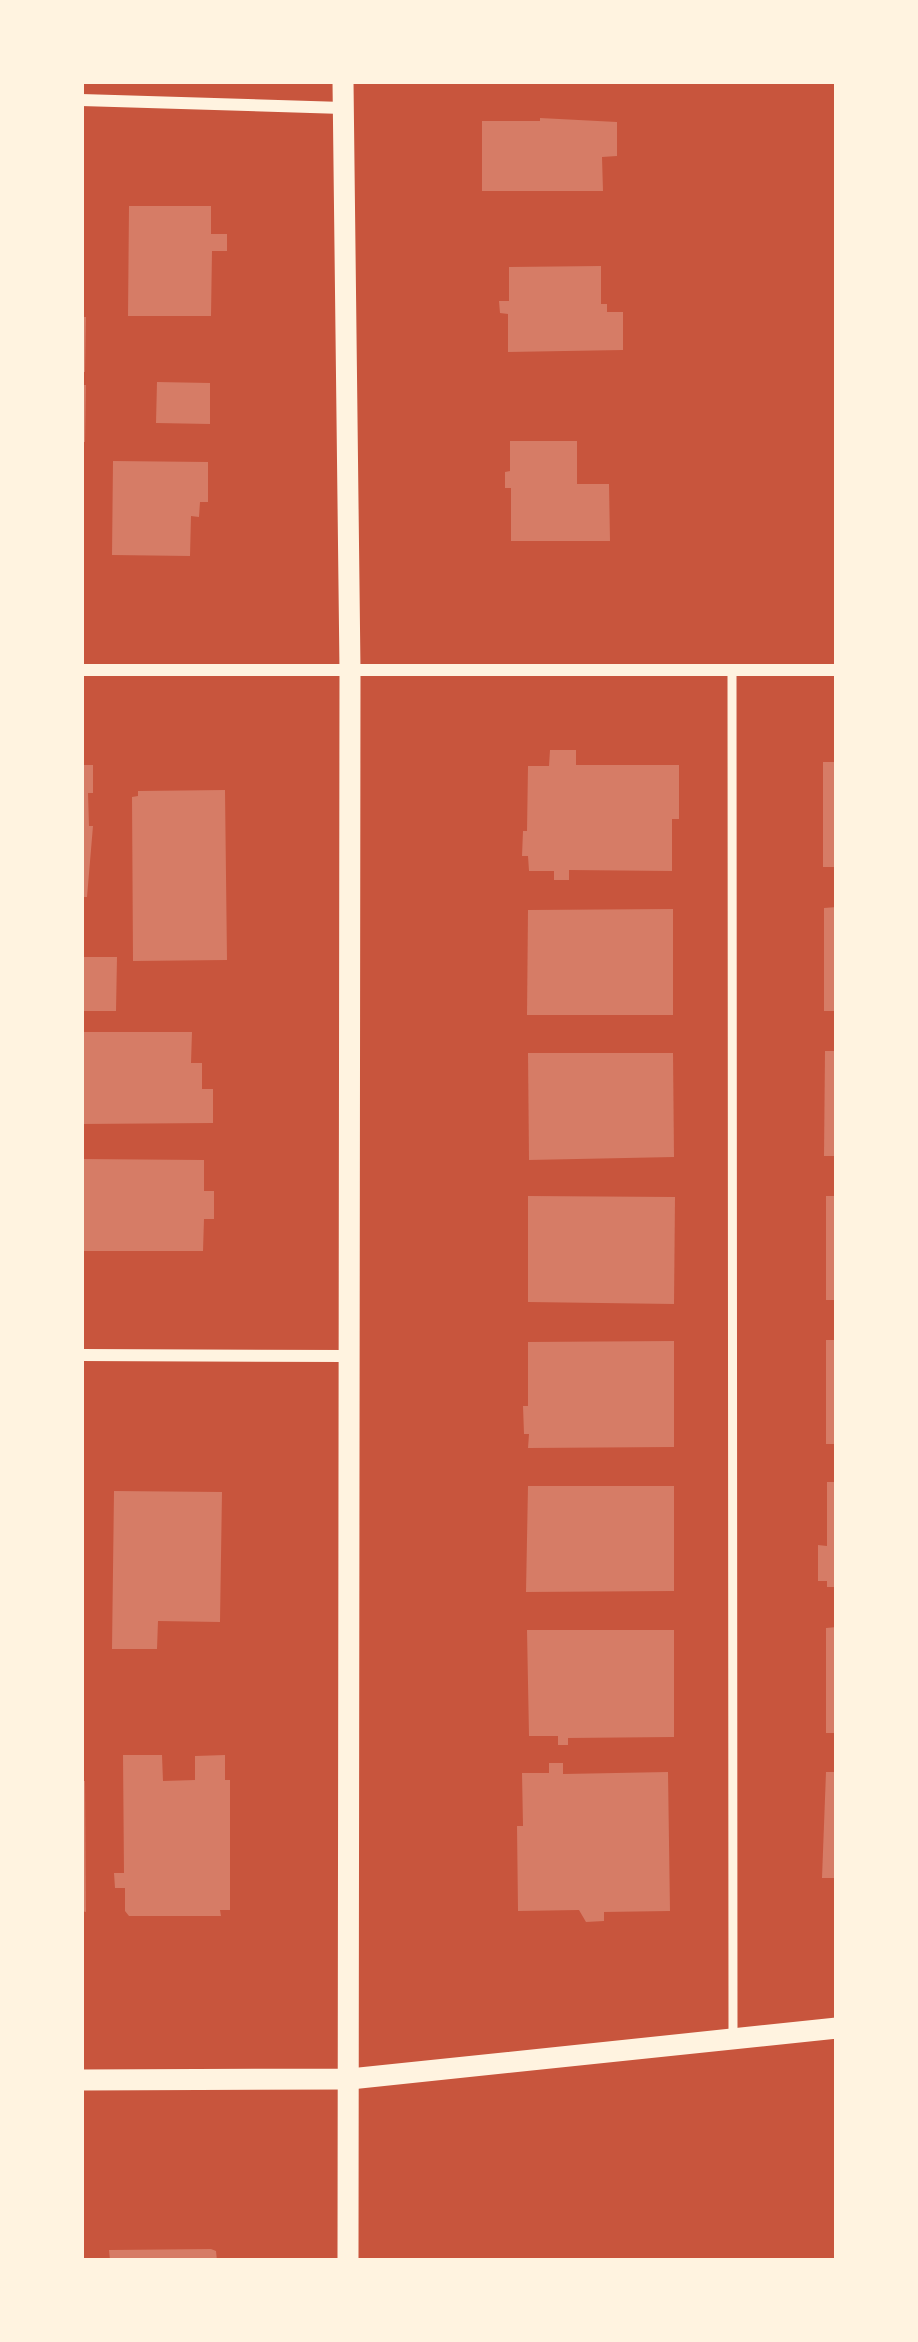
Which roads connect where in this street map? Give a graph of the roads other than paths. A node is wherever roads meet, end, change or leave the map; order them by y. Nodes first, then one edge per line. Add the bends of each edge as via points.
1 (343, 81) edge
2 (81, 100) edge
3 (343, 108) junction
4 (81, 670) edge
5 (350, 670) junction
6 (732, 670) junction
7 (837, 670) edge
8 (81, 1355) edge
9 (347, 1356) junction
10 (837, 2028) edge
11 (733, 2042) junction
12 (350, 2079) junction
13 (81, 2080) edge
14 (348, 2261) edge

1 - 3 street
2 - 3 street
3 - 5 street
4 - 5 street
5 - 6 street
5 - 9 street
6 - 7 street
6 - 11 lane
8 - 9 street
9 - 12 street
10 - 11 street
11 - 12 street
12 - 13 street
12 - 14 street

